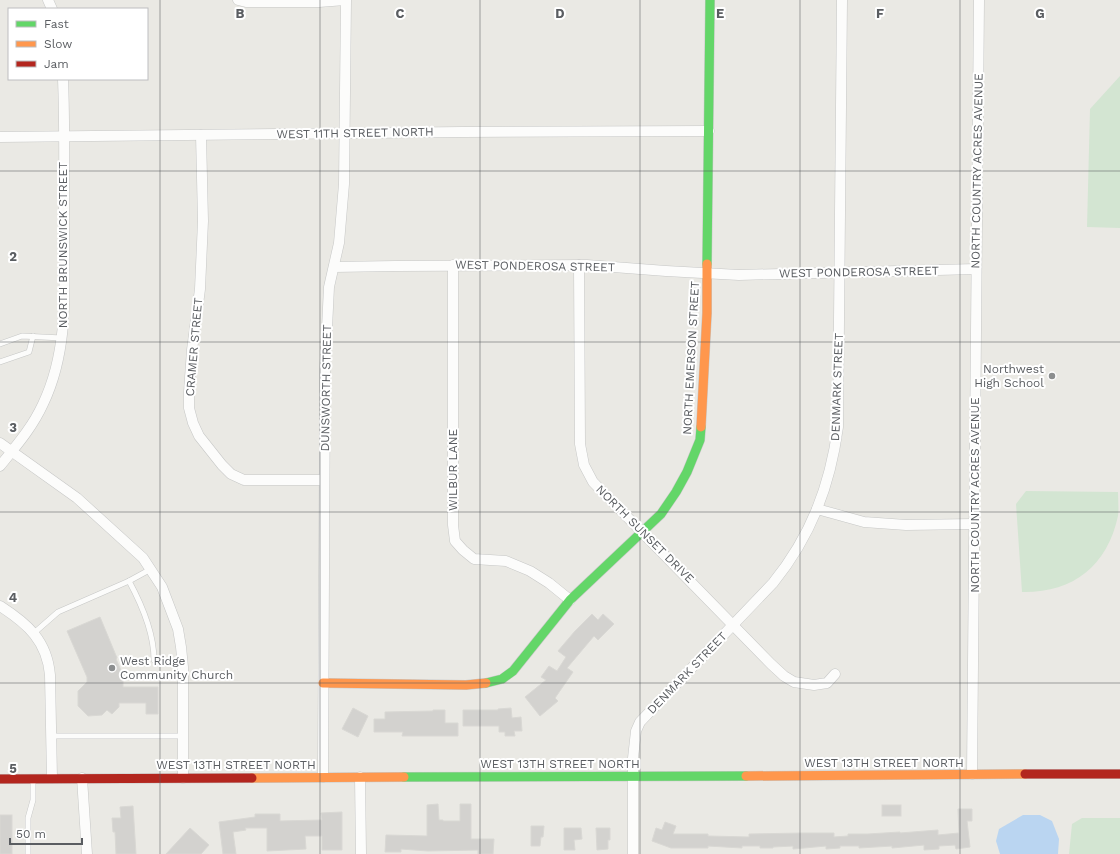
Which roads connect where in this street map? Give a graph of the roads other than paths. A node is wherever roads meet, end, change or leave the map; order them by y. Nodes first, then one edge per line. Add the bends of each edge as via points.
1 (238, 0) edge
2 (346, 0) edge
3 (710, 0) edge
4 (842, 0) edge
5 (979, 0) edge
6 (62, 80) edge
7 (709, 131) junction
8 (345, 133) junction
9 (201, 135) junction
10 (64, 136) junction
11 (0, 137) edge
12 (453, 265) junction
13 (579, 265) junction
14 (334, 267) junction
15 (976, 269) junction
16 (840, 272) junction
17 (708, 273) junction
18 (33, 336) junction
19 (63, 339) junction
20 (0, 344) edge
21 (0, 362) edge
22 (0, 443) edge
23 (11, 451) junction
24 (0, 466) edge
25 (324, 480) junction
26 (817, 509) junction
27 (974, 524) junction
28 (642, 532) junction
29 (151, 569) junction
30 (129, 582) junction
31 (570, 600) junction
32 (0, 606) edge
33 (733, 624) junction
34 (34, 633) junction
35 (182, 660) junction
36 (835, 674) dead end
37 (323, 683) junction
38 (51, 736) junction
39 (183, 736) junction
40 (972, 774) junction
41 (1120, 774) edge
42 (633, 776) junction
43 (323, 777) junction
44 (360, 777) junction
45 (33, 778) junction
46 (52, 778) junction
47 (82, 778) junction
48 (183, 778) junction
49 (0, 779) edge
50 (28, 854) edge
51 (87, 854) edge
52 (361, 854) edge
53 (633, 854) edge

1 - 2 street
2 - 8 street, DUNSWORTH STREET
3 - 7 street, NORTH EMERSON STREET
4 - 16 street, DENMARK STREET
5 - 15 street, NORTH COUNTRY ACRES AVENUE
6 - 10 street, NORTH BRUNSWICK STREET
7 - 8 street, WEST 11TH STREET NORTH
7 - 17 street, NORTH EMERSON STREET
8 - 9 street, WEST 11TH STREET NORTH
8 - 14 street, DUNSWORTH STREET via 344,184 339,243
9 - 10 street, WEST 11TH STREET NORTH
9 - 25 street, CRAMER STREET via 203,221 200,289 189,392 189,408 193,423 199,436 222,465 231,474 244,480
10 - 11 street, WEST 11TH STREET NORTH
10 - 19 street, NORTH BRUNSWICK STREET
12 - 13 street, WEST PONDEROSA STREET
12 - 14 street, WEST PONDEROSA STREET
12 - 31 street, WILBUR LANE via 455,541 474,559 506,561 530,571
13 - 17 street, WEST PONDEROSA STREET
13 - 28 street, NORTH SUNSET DRIVE via 580,444 584,465 593,482
14 - 25 street, DUNSWORTH STREET via 330,288 325,369
15 - 16 street, WEST PONDEROSA STREET
15 - 27 street, NORTH COUNTRY ACRES AVENUE
16 - 17 street, WEST PONDEROSA STREET via 739,275
16 - 26 street, DENMARK STREET via 838,427 830,470
17 - 28 street, NORTH EMERSON STREET via 700,440 676,492 661,514
18 - 19 lane
18 - 20 lane via 22,336
18 - 21 lane via 28,353
19 - 23 street, NORTH BRUNSWICK STREET via 44,404 32,427
22 - 23 street
23 - 24 street, NORTH BRUNSWICK STREET
23 - 29 street via 77,498 144,558
25 - 37 street, DUNSWORTH STREET
26 - 27 street via 864,522 906,525
26 - 33 street, DENMARK STREET via 789,563
27 - 40 street, NORTH COUNTRY ACRES AVENUE
28 - 31 street, NORTH EMERSON STREET
28 - 33 street, NORTH SUNSET DRIVE
29 - 30 lane
29 - 35 street via 162,587 174,617
30 - 34 lane via 58,612
30 - 35 lane via 143,611 154,646 154,660
31 - 37 street, NORTH EMERSON STREET via 512,671 502,679 466,685
32 - 34 street
33 - 36 street, NORTH SUNSET DRIVE via 771,664 794,682 814,685 827,683
33 - 42 street, DENMARK STREET via 640,722 634,743
34 - 38 street via 49,661
35 - 39 street
37 - 43 street, DUNSWORTH STREET
38 - 39 lane
38 - 46 street
39 - 48 street
40 - 41 street, WEST 13TH STREET NORTH
40 - 42 street, WEST 13TH STREET NORTH
42 - 44 street, WEST 13TH STREET NORTH
42 - 53 street, DENMARK STREET
43 - 44 street, WEST 13TH STREET NORTH
43 - 48 street, WEST 13TH STREET NORTH
44 - 52 street
45 - 46 street, WEST 13TH STREET NORTH
45 - 49 street, WEST 13TH STREET NORTH
45 - 50 lane via 28,818
46 - 47 street, WEST 13TH STREET NORTH
47 - 48 street, WEST 13TH STREET NORTH
47 - 51 street

